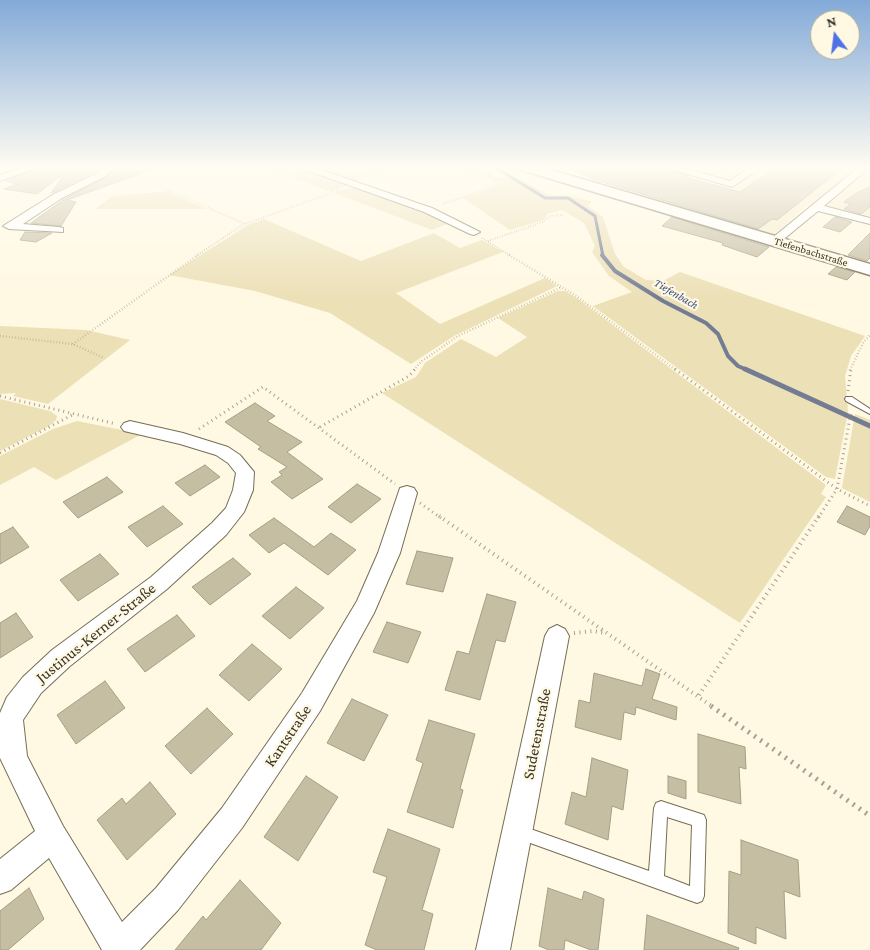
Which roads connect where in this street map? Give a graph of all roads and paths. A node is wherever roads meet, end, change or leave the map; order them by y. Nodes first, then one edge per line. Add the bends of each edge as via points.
1 (36, 210) edge
2 (211, 210) edge
3 (286, 210) edge
4 (428, 210) edge
5 (672, 210) edge
6 (810, 210) edge
7 (827, 210) edge
8 (564, 215) dead end
9 (870, 221) edge
10 (245, 224) junction
11 (0, 225) edge
12 (12, 226) junction
13 (59, 230) dead end
14 (474, 232) joint
15 (775, 241) junction
16 (488, 242) junction
17 (870, 270) edge
18 (562, 287) junction
19 (870, 335) edge
20 (0, 336) edge
21 (73, 344) junction
22 (104, 358) dead end
23 (0, 396) edge
24 (849, 400) joint
25 (851, 412) dead end
26 (870, 412) edge
27 (73, 414) junction
28 (130, 427) joint
29 (320, 427) junction
30 (183, 439) junction
31 (0, 453) edge
32 (837, 489) junction
33 (407, 493) junction
34 (870, 506) edge
35 (608, 634) junction
36 (557, 636) joint
37 (699, 695) junction
38 (5, 721) edge
39 (870, 816) edge
40 (517, 831) junction
41 (54, 836) junction
42 (0, 879) edge
43 (656, 881) junction
44 (119, 949) edge
45 (493, 950) edge

1 - 12 street
2 - 10 path
3 - 10 path
4 - 14 street
5 - 15 street, Tiefenbachstraße
6 - 15 street
7 - 9 street
8 - 16 path via 550,216 543,222
10 - 21 path via 126,303
11 - 12 street
12 - 13 street
14 - 16 path
15 - 17 street, Tiefenbachstraße
16 - 18 path
18 - 29 path via 458,336 422,361 410,376
18 - 32 path
19 - 24 path via 851,366
20 - 21 path
21 - 22 path
23 - 27 path
24 - 26 lane
25 - 32 path
27 - 28 path
27 - 31 path
28 - 30 street, Justinus-Kerner-Straße
29 - 30 path via 263,387
29 - 33 path
30 - 38 street, Justinus-Kerner-Straße via 222,451 245,472 243,490 234,512 201,547 159,583 32,684
32 - 34 path
32 - 37 path
33 - 35 path
33 - 44 street, Kantstraße via 389,553 366,606 311,702 232,818 167,899
35 - 36 path via 593,631
35 - 37 path
36 - 40 street, Sudetenstraße
37 - 39 path
38 - 41 street, Justinus-Kerner-Straße via 14,758
40 - 43 lane
40 - 45 street, Sudetenstraße
41 - 42 street
41 - 44 street, Justinus-Kerner-Straße
43 - 43 lane via 697,896 699,820 661,808

